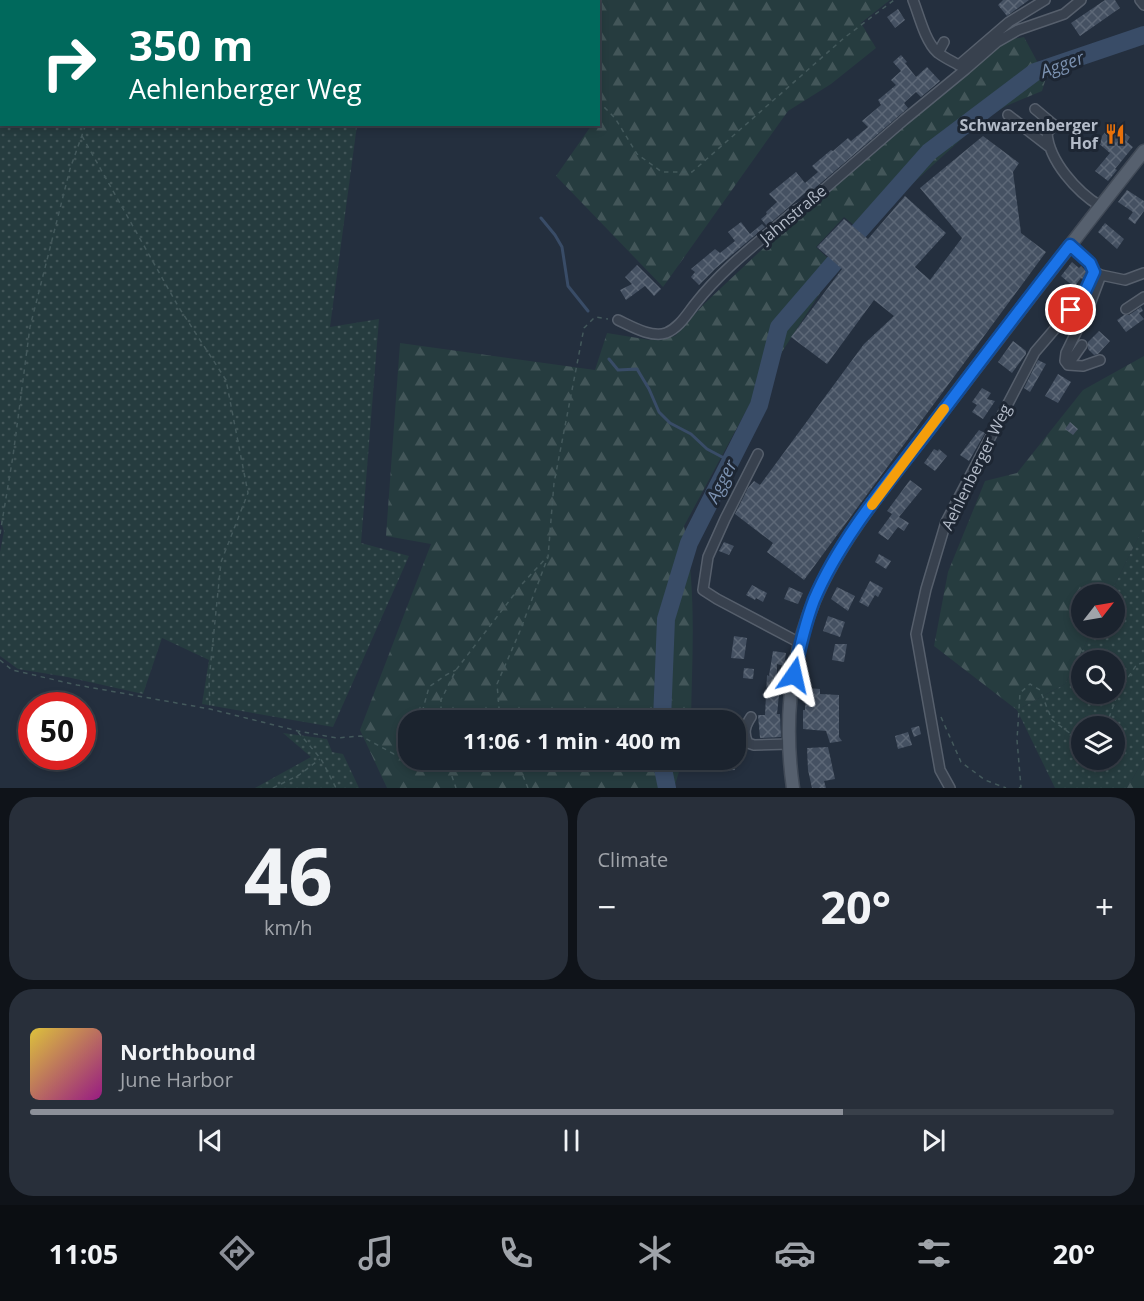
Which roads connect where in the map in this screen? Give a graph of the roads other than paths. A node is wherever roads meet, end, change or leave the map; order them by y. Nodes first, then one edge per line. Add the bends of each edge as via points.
1 (913, 0) edge
2 (1045, 0) edge
3 (1081, 0) edge
4 (1140, 0) edge
5 (1144, 5) edge
6 (944, 42) dead end
7 (938, 53) junction
8 (963, 67) junction
9 (1035, 109) dead end
10 (1008, 115) dead end
11 (1048, 146) junction
12 (1144, 151) edge
13 (1100, 206) junction
14 (1070, 245) junction
15 (1097, 273) junction
16 (1144, 273) edge
17 (1144, 297) edge
18 (1126, 309) dead end
19 (618, 320) road end
20 (1082, 345) dead end
21 (1100, 360) dead end
22 (1068, 365) junction
23 (758, 454) dead end
24 (800, 643) junction
25 (751, 717) dead end
26 (789, 744) junction
27 (794, 788) edge
28 (950, 788) edge

1 - 7 street via 928,39
2 - 8 street via 1009,22
3 - 8 street, Jahnstraße via 1064,14 1018,30
4 - 5 street
6 - 7 street
7 - 8 street
8 - 19 street, Jahnstraße via 710,285 674,329 664,334 652,333
9 - 11 street via 1054,125 1047,134
10 - 11 street
11 - 13 street via 1065,175
12 - 13 main road
13 - 14 main road
14 - 15 street
14 - 24 main road via 848,539 814,601
15 - 16 street via 1125,280
15 - 22 street via 1090,304 1066,353
15 - 28 street, Aehlenberger Weg via 1083,296 1035,352 946,522 926,589 916,634 940,770
17 - 18 street
20 - 22 street
21 - 22 street via 1083,366
23 - 24 street via 708,557 703,590
24 - 26 main road via 791,692
25 - 26 street via 745,732 748,743
26 - 27 main road

